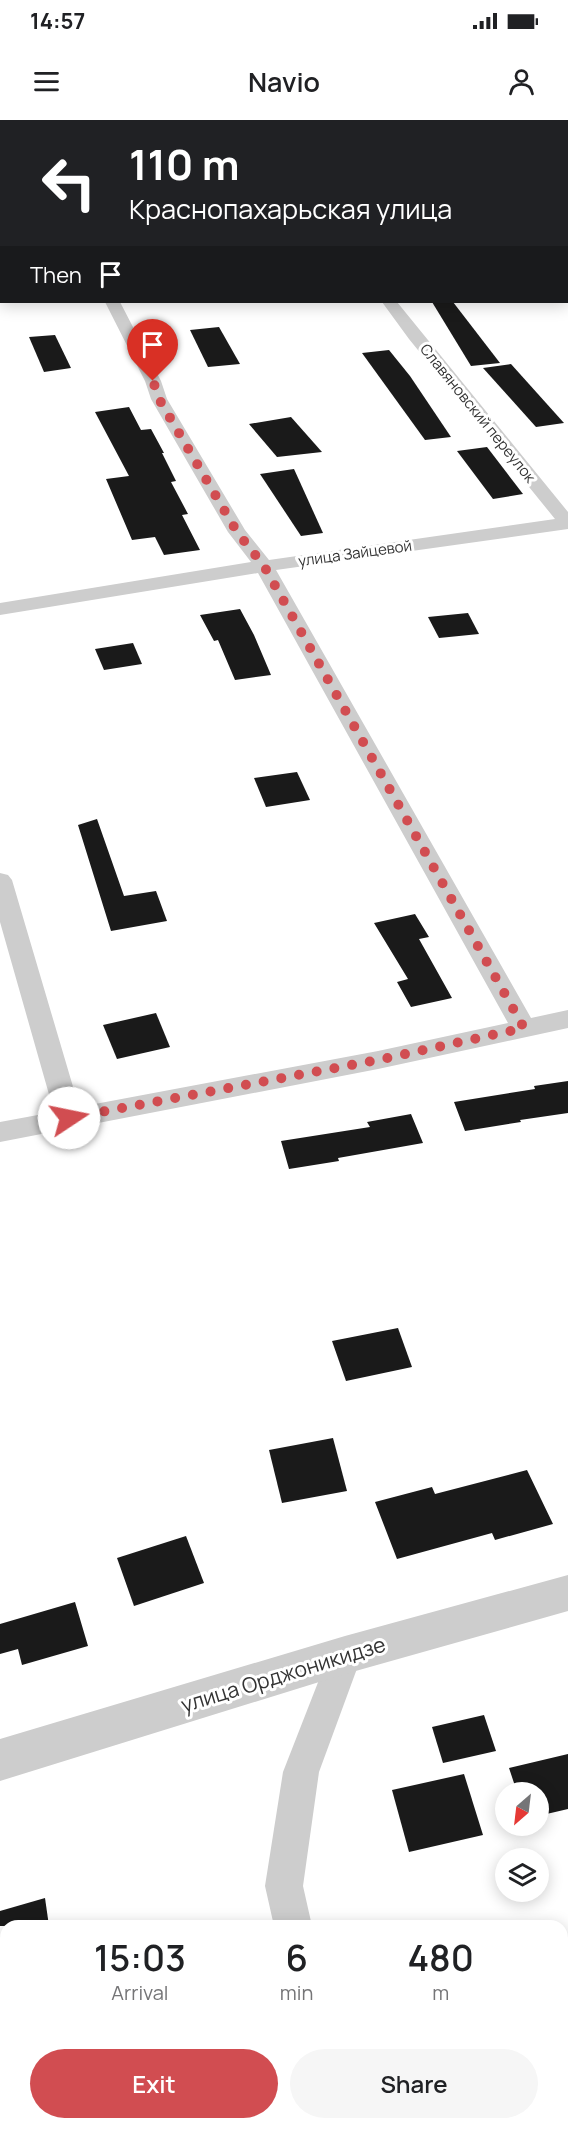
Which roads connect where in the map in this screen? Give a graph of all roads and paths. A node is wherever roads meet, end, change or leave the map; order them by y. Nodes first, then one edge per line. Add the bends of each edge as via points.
1 (113, 303) edge
2 (390, 303) edge
3 (568, 523) edge
4 (264, 566) junction
5 (0, 609) edge
6 (0, 880) edge
7 (568, 1019) edge
8 (524, 1028) junction
9 (69, 1118) junction
10 (0, 1132) edge
11 (568, 1593) edge
12 (345, 1654) junction
13 (0, 1760) edge
14 (292, 1920) edge

1 - 4 street via 159,399 237,532
2 - 3 street, Славяновский переулок
3 - 4 street, улица Зайцевой
4 - 5 street, улица Зайцевой
4 - 8 street
6 - 9 street
7 - 8 street
8 - 9 street via 378,1060
9 - 10 street
11 - 12 street, улица Орджоникидзе
12 - 13 street, улица Орджоникидзе
12 - 14 street via 301,1772 284,1886

